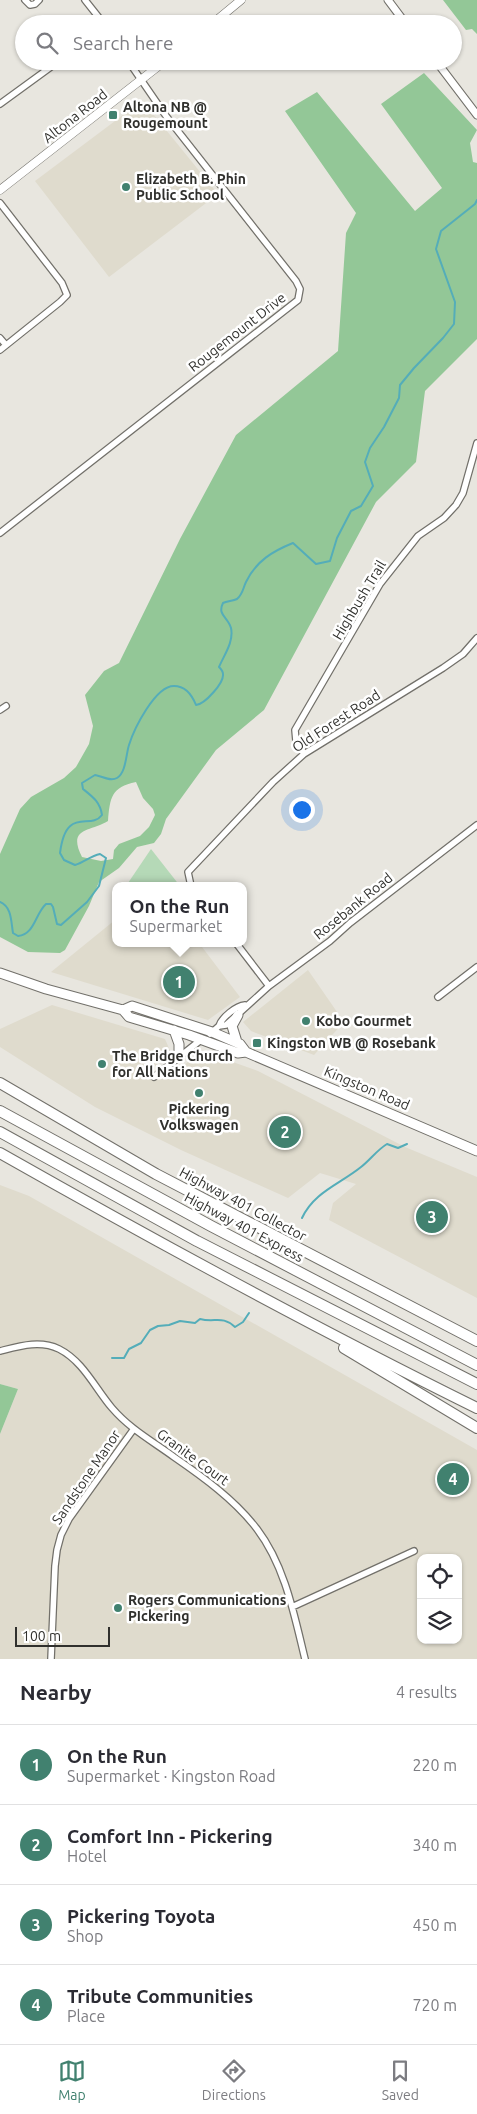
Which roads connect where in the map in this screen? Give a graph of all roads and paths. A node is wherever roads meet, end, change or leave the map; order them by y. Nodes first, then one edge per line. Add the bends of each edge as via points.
1 (25, 0) edge
2 (39, 0) edge
3 (85, 0) edge
4 (241, 0) edge
5 (388, 0) edge
6 (97, 15) edge
7 (223, 15) edge
8 (399, 15) edge
9 (46, 70) edge
10 (134, 70) edge
11 (154, 70) edge
12 (443, 70) edge
13 (140, 82) junction
14 (1, 102) edge
15 (477, 115) edge
16 (0, 190) edge
17 (0, 203) edge
18 (0, 338) edge
19 (6, 345) junction
20 (0, 350) edge
21 (477, 443) edge
22 (0, 533) edge
23 (477, 638) edge
24 (6, 706) dead end
25 (0, 710) edge
26 (304, 754) junction
27 (477, 825) edge
28 (191, 882) edge
29 (239, 947) edge
30 (477, 967) edge
31 (0, 973) edge
32 (269, 986) junction
33 (438, 997) dead end
34 (245, 1006) junction
35 (122, 1010) junction
36 (238, 1015) junction
37 (216, 1029) junction
38 (174, 1030) junction
39 (202, 1040) junction
40 (238, 1042) junction
41 (246, 1052) junction
42 (178, 1057) junction
43 (154, 1078) dead end
44 (0, 1085) edge
45 (0, 1110) edge
46 (0, 1132) edge
47 (477, 1151) edge
48 (0, 1153) edge
49 (282, 1308) junction
50 (436, 1320) junction
51 (477, 1335) edge
52 (477, 1341) edge
53 (0, 1351) edge
54 (477, 1365) edge
55 (477, 1384) edge
56 (477, 1408) edge
57 (477, 1428) edge
58 (133, 1430) junction
59 (414, 1551) dead end
60 (292, 1607) junction
61 (51, 1659) edge
62 (305, 1659) edge

1 - 2 street via 30,5
3 - 6 street
4 - 7 main road
5 - 8 street
9 - 14 street
10 - 13 street
11 - 13 main road, Altona Road
12 - 15 street
13 - 16 main road, Altona Road
13 - 22 street, Rougemount Drive via 296,281 300,290 298,300
17 - 19 street via 62,283 67,295
18 - 19 street
19 - 20 street
21 - 26 street, Highbush Trail via 463,493 456,505 418,536 380,584 295,730 296,741
23 - 26 street, Old Forest Road via 464,654
24 - 25 street
26 - 28 street, Old Forest Road via 188,872
27 - 32 street, Rosebank Road
29 - 32 street
30 - 33 street
31 - 35 main road, Kingston Road
32 - 34 street, Rosebank Road
34 - 36 street, Rosebank Road
34 - 37 street, Rosebank Road via 227,1015
35 - 37 main road, Kingston Road via 132,1006
35 - 38 main road, Kingston Road via 129,1017
36 - 37 street, Rosebank Road
36 - 40 main road via 232,1026
37 - 39 street, Rosebank Road
37 - 40 main road, Kingston Road
38 - 39 main road, Kingston Road
38 - 42 main road via 179,1044
39 - 41 main road, Kingston Road via 238,1053
39 - 42 street, Rosebank Road
40 - 41 main road, Kingston Road
41 - 47 main road, Kingston Road
42 - 43 street, Rosebank Road
44 - 50 highway, Highway 401 Collector via 156,1174
45 - 54 highway, Highway 401 Express via 211,1226
46 - 55 highway via 197,1242
48 - 49 highway
49 - 56 highway
49 - 57 highway
50 - 51 highway
50 - 52 highway, Highway 401 Collector
53 - 58 street, Granite Court via 38,1344 58,1348 75,1360
58 - 60 street, Granite Court via 175,1457 246,1516 274,1557
58 - 61 street, Sandstone Manor via 61,1535 57,1550
59 - 60 street
60 - 62 street, Granite Court

